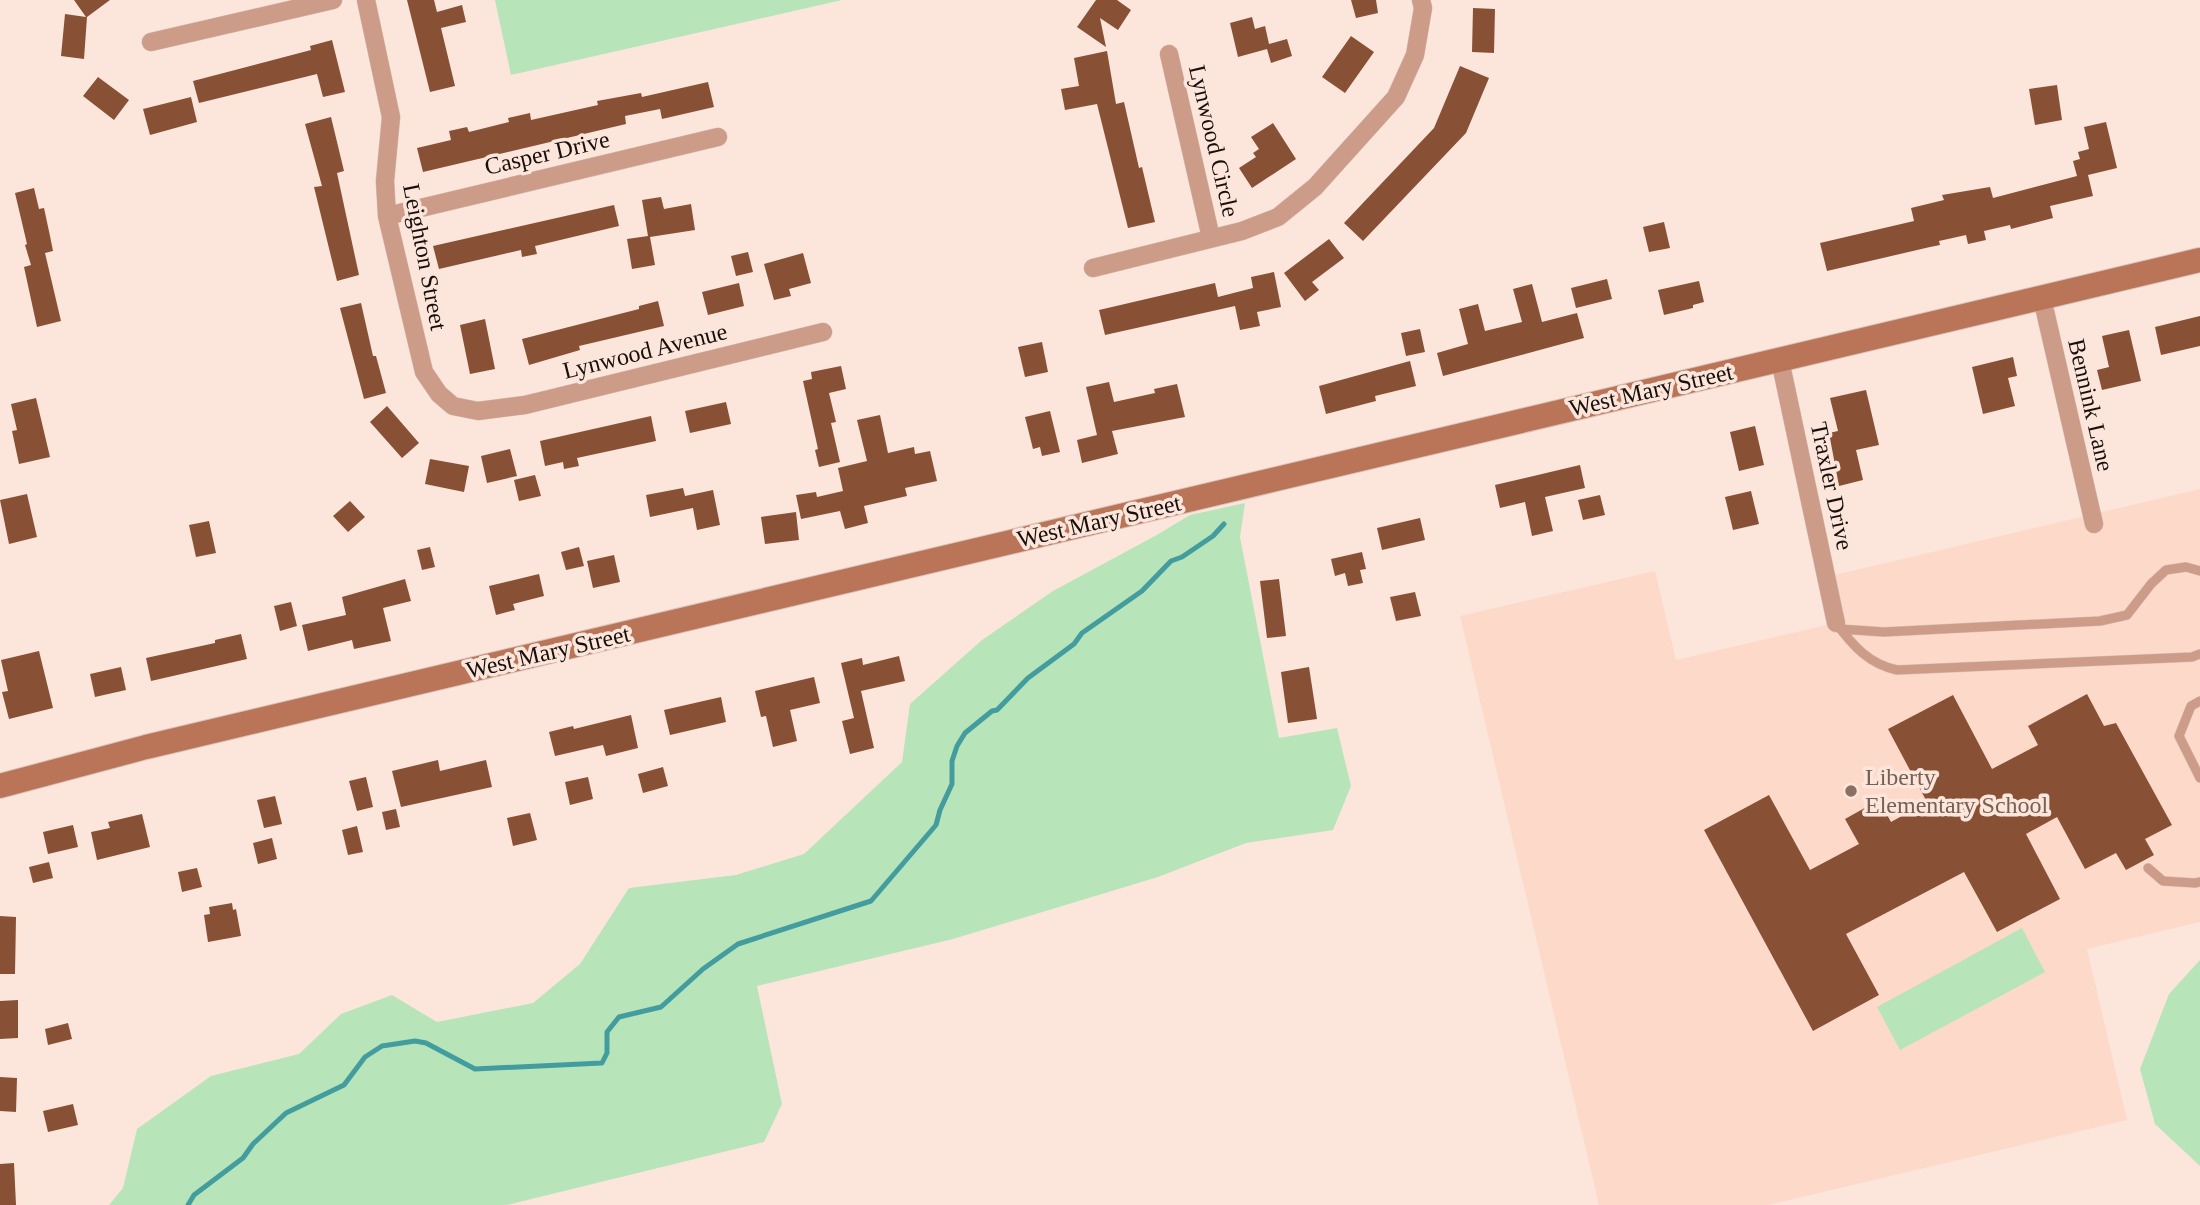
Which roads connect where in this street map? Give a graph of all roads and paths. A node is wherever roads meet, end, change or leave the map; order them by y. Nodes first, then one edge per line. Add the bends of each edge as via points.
1 (333, 0) edge
2 (366, 0) edge
3 (1421, 0) edge
4 (151, 42) dead end
5 (1169, 54) dead end
6 (718, 137) dead end
7 (387, 216) junction
8 (1212, 238) junction
9 (2200, 260) edge
10 (1093, 268) dead end
11 (2042, 298) junction
12 (823, 332) dead end
13 (1780, 360) junction
14 (478, 411) joint
15 (2094, 524) dead end
16 (2200, 571) edge
17 (1838, 626) junction
18 (2200, 654) edge
19 (2200, 701) edge
20 (2200, 778) edge
21 (0, 786) edge
22 (2148, 868) dead end
23 (2200, 882) edge

1 - 4 street
2 - 7 street, Leighton Street via 391,117
3 - 8 street via 1415,55 1396,97 1315,187 1278,217
5 - 8 street, Lynwood Circle
6 - 7 street, Casper Drive
7 - 14 street, Leighton Street via 424,372 453,406
8 - 10 street
9 - 11 main road, West Mary Street
11 - 13 main road, West Mary Street
11 - 15 street, Bennink Lane
12 - 14 street, Lynwood Avenue via 574,394
13 - 17 street, Traxler Drive
13 - 21 main road, West Mary Street via 146,747
16 - 17 lane via 2186,567 2166,570 2127,615 2100,621 1884,632
17 - 18 lane via 1861,653 1897,670
19 - 20 lane via 2191,706 2179,736
22 - 23 lane via 2163,881

